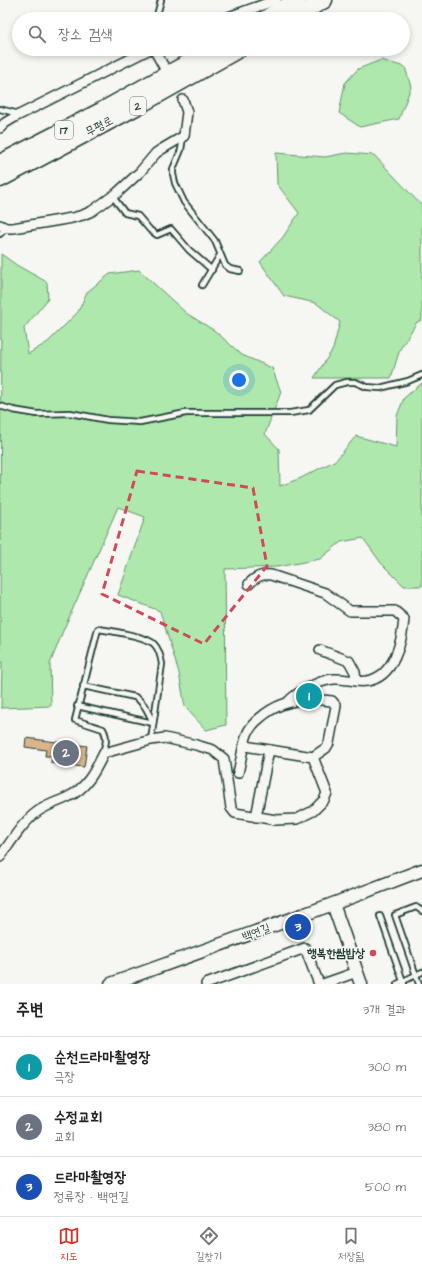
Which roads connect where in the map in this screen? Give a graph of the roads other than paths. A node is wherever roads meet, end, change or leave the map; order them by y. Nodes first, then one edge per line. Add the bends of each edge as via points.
1 (161, 0) edge
2 (276, 0) edge
3 (297, 0) edge
4 (324, 0) edge
5 (158, 12) edge
6 (243, 12) edge
7 (277, 12) edge
8 (303, 12) edge
9 (136, 56) edge
10 (158, 56) edge
11 (200, 56) edge
12 (227, 56) edge
13 (164, 67) dead end
14 (183, 100) dead end
15 (0, 109) edge
16 (19, 114) junction
17 (0, 128) edge
18 (184, 136) junction
19 (27, 151) junction
20 (0, 155) edge
21 (0, 163) edge
22 (0, 179) edge
23 (113, 196) junction
24 (2, 229) edge
25 (220, 255) junction
26 (212, 270) junction
27 (240, 271) dead end
28 (202, 285) dead end
29 (422, 376) edge
30 (0, 406) edge
31 (249, 584) dead end
32 (320, 650) dead end
33 (356, 681) junction
34 (83, 686) junction
35 (287, 703) junction
36 (77, 706) junction
37 (154, 723) junction
38 (151, 740) junction
39 (245, 746) junction
40 (269, 750) junction
41 (313, 757) junction
42 (101, 759) junction
43 (238, 773) dead end
44 (256, 817) junction
45 (0, 857) edge
46 (422, 870) edge
47 (333, 904) junction
48 (422, 911) edge
49 (380, 916) dead end
50 (357, 972) junction
51 (422, 972) edge
52 (416, 974) junction
53 (404, 982) edge
54 (111, 984) edge
55 (206, 984) edge
56 (318, 984) edge
57 (323, 984) edge
58 (361, 984) edge
59 (397, 984) edge
60 (419, 984) edge

1 - 5 lane
2 - 6 street
3 - 7 highway
4 - 8 highway
9 - 16 street
10 - 13 street
11 - 19 highway, 무평로 / 2 via 101,111 89,112
12 - 19 highway, 무평로 / 2 via 136,107
14 - 18 street via 187,112
15 - 16 lane
16 - 17 street
18 - 23 street via 156,153 140,172
18 - 25 lane via 173,169 175,183 184,202 215,241
19 - 20 highway, 2
19 - 21 highway, 무평로
19 - 22 highway, 무평로 / 2
23 - 24 street via 83,215
23 - 26 lane via 125,213 138,216 157,235 171,229 189,250
25 - 26 lane
25 - 27 lane via 225,265
26 - 28 lane
29 - 30 lane via 380,388 367,387 355,382 335,385 308,410 290,413 186,414 140,422 108,420 70,413 37,414
31 - 33 street via 256,577 266,575 325,593 350,611 395,611 400,614 404,624 392,664 376,678
32 - 33 street via 349,661 355,672
33 - 35 street via 328,680 294,696
34 - 36 lane
34 - 37 lane via 135,697 140,700
34 - 37 lane via 98,629 147,639 154,644 162,664
35 - 39 street via 275,706 252,724
35 - 41 street via 320,700 332,701 336,706 329,743
36 - 37 lane
36 - 42 lane via 75,720 103,729 106,734 107,742
37 - 38 lane
38 - 42 street via 104,753
38 - 44 street via 165,738 213,750 224,759 231,808 235,813
39 - 40 street
39 - 43 street
40 - 41 street
40 - 44 street
41 - 44 street via 327,793 324,800 313,811 296,819
42 - 45 street via 89,780 79,790 37,812 28,820
46 - 47 street, 백연길
47 - 50 street
47 - 54 street, 백연길
48 - 52 lane via 416,907 395,915
49 - 53 lane
50 - 57 street
50 - 58 street
51 - 52 lane
52 - 53 lane
52 - 60 lane
53 - 59 lane
55 - 56 street via 305,948

